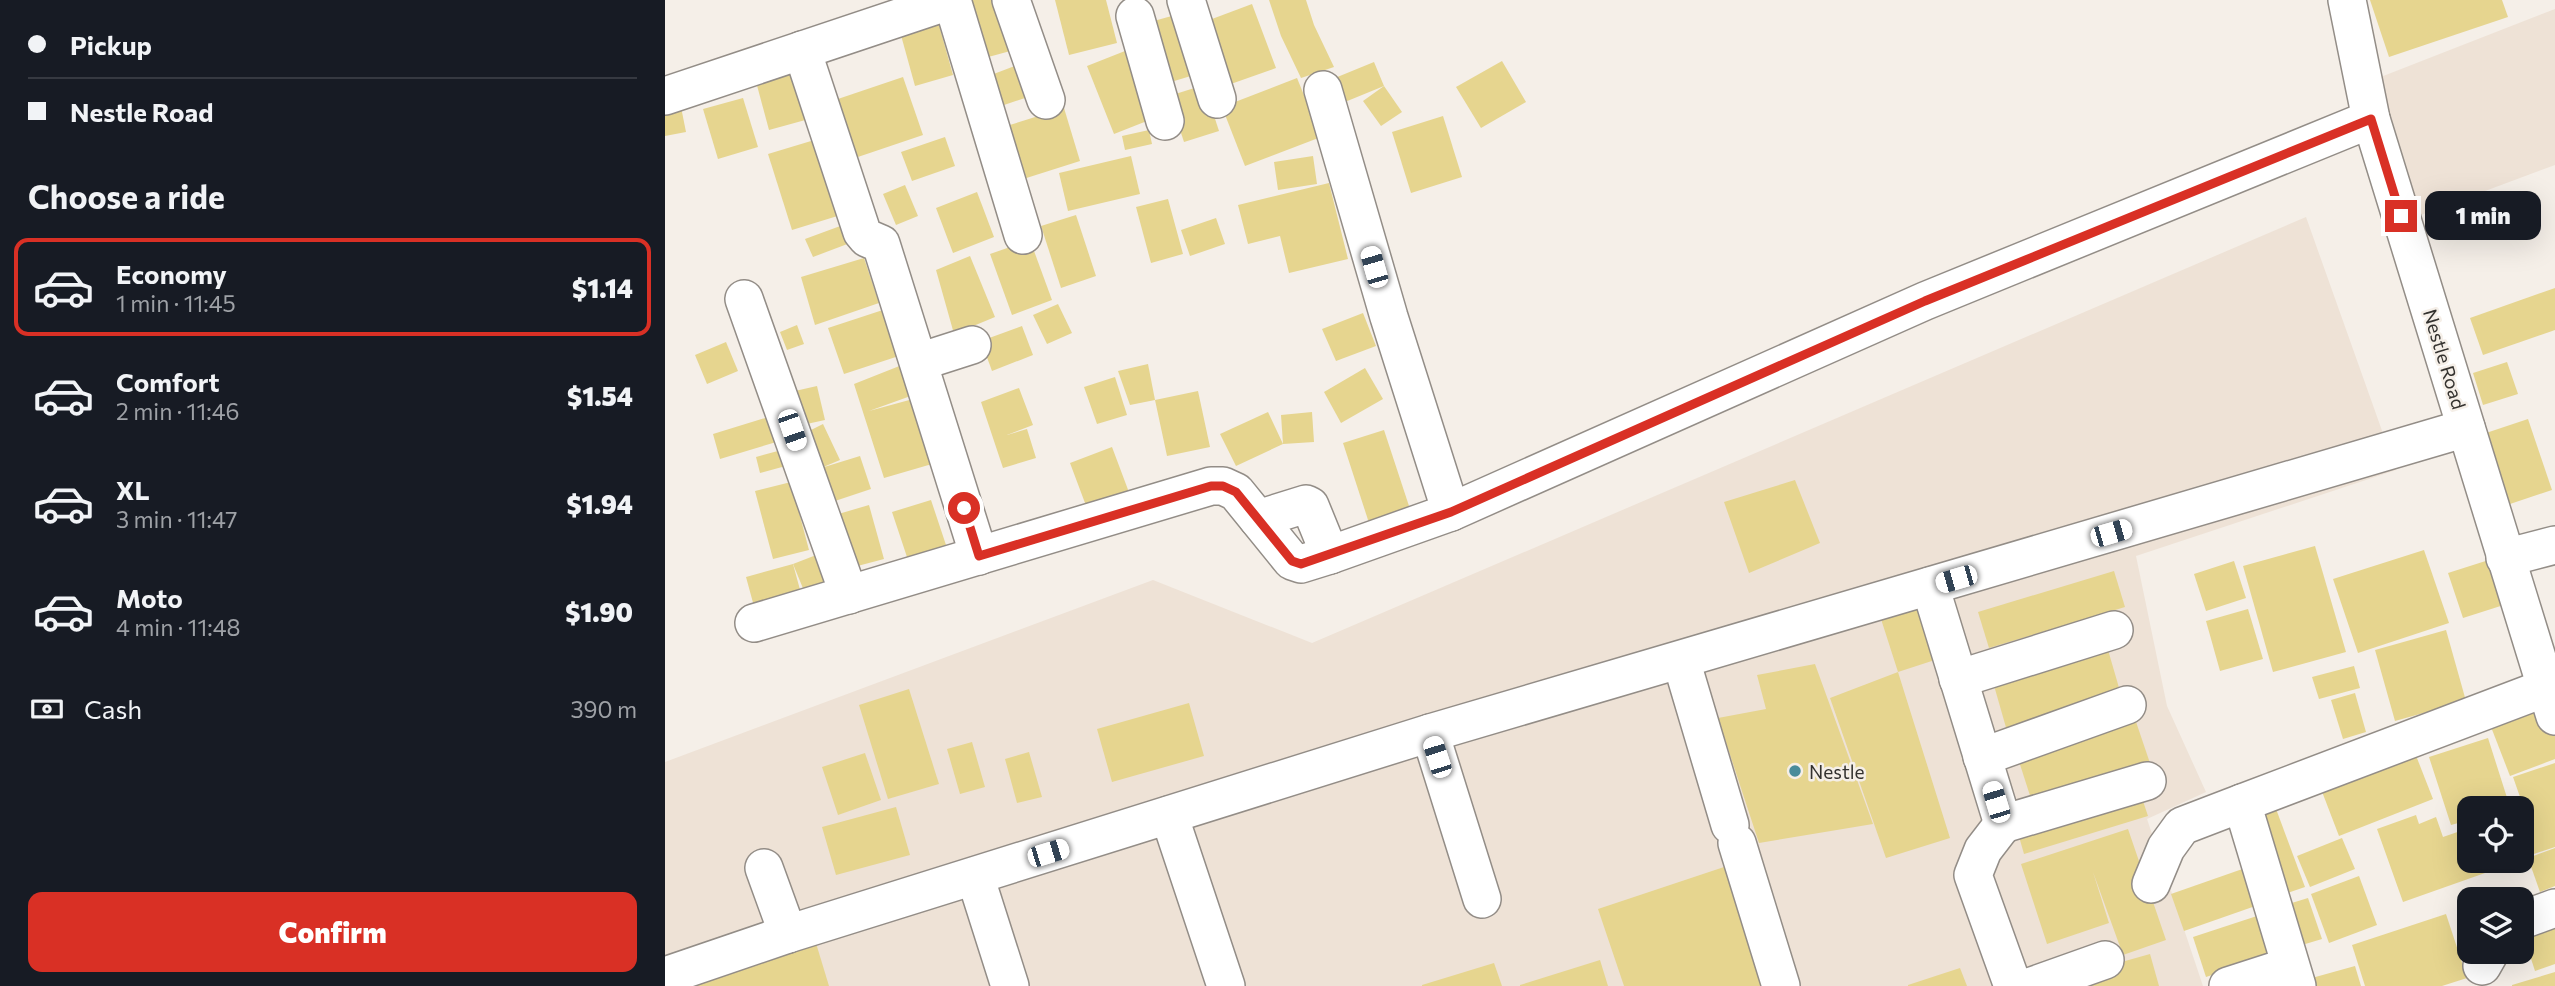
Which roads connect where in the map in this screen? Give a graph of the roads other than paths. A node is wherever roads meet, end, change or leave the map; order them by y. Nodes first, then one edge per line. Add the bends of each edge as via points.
1 (952, 0) edge
2 (1011, 0) edge
3 (1176, 0) edge
4 (1186, 0) edge
5 (2347, 0) edge
6 (1132, 8) edge
7 (802, 50) junction
8 (1323, 90) dead end
9 (665, 96) edge
10 (1217, 99) dead end
11 (1046, 100) dead end
12 (2371, 119) junction
13 (1165, 121) dead end
14 (1023, 235) dead end
15 (744, 299) dead end
16 (972, 345) dead end
17 (919, 362) junction
18 (2466, 428) junction
19 (1451, 512) junction
20 (1258, 519) junction
21 (2555, 545) edge
22 (1330, 555) junction
23 (979, 556) junction
24 (2505, 558) junction
25 (1930, 586) junction
26 (849, 595) junction
27 (754, 623) dead end
28 (2114, 630) dead end
29 (1681, 660) junction
30 (1958, 679) junction
31 (2550, 702) edge
32 (2127, 705) dead end
33 (1430, 733) junction
34 (1982, 757) junction
35 (2147, 781) dead end
36 (2242, 803) junction
37 (1169, 815) junction
38 (2003, 824) junction
39 (764, 868) dead end
40 (975, 876) junction
41 (2151, 884) dead end
42 (1482, 899) dead end
43 (2555, 908) edge
44 (2534, 916) edge
45 (788, 934) junction
46 (2105, 960) dead end
47 (665, 976) edge
48 (2294, 976) edge
49 (1010, 986) edge
50 (1226, 986) edge
51 (1781, 986) edge
52 (2020, 986) edge
53 (2032, 986) edge
54 (2228, 986) edge

1 - 7 street
1 - 14 street
2 - 11 street
3 - 6 street
4 - 10 street
5 - 12 street, Nestle Road
6 - 13 street
7 - 9 street
7 - 17 street via 862,232 881,244
8 - 19 street
12 - 18 street, Nestle Road
12 - 19 street via 1925,301
15 - 26 street
16 - 17 street
17 - 23 street
18 - 24 street, Nestle Road
18 - 25 street
19 - 22 street
20 - 22 street via 1292,561 1301,564
20 - 22 street via 1310,506
20 - 23 street via 1236,492 1211,486
21 - 24 street
23 - 26 street
24 - 31 street, Nestle Road
25 - 29 street
25 - 30 street
26 - 27 street
28 - 30 street
29 - 33 street
29 - 51 street
30 - 34 street
31 - 36 street
32 - 34 street
33 - 37 street
33 - 42 street
34 - 38 street
35 - 38 street
36 - 41 street via 2182,826 2166,848
36 - 48 street
37 - 40 street
37 - 50 street
38 - 52 street via 1983,850 1973,875 2010,978
39 - 45 street
40 - 45 street
40 - 49 street
43 - 44 street
45 - 47 street
46 - 53 street
48 - 54 street

